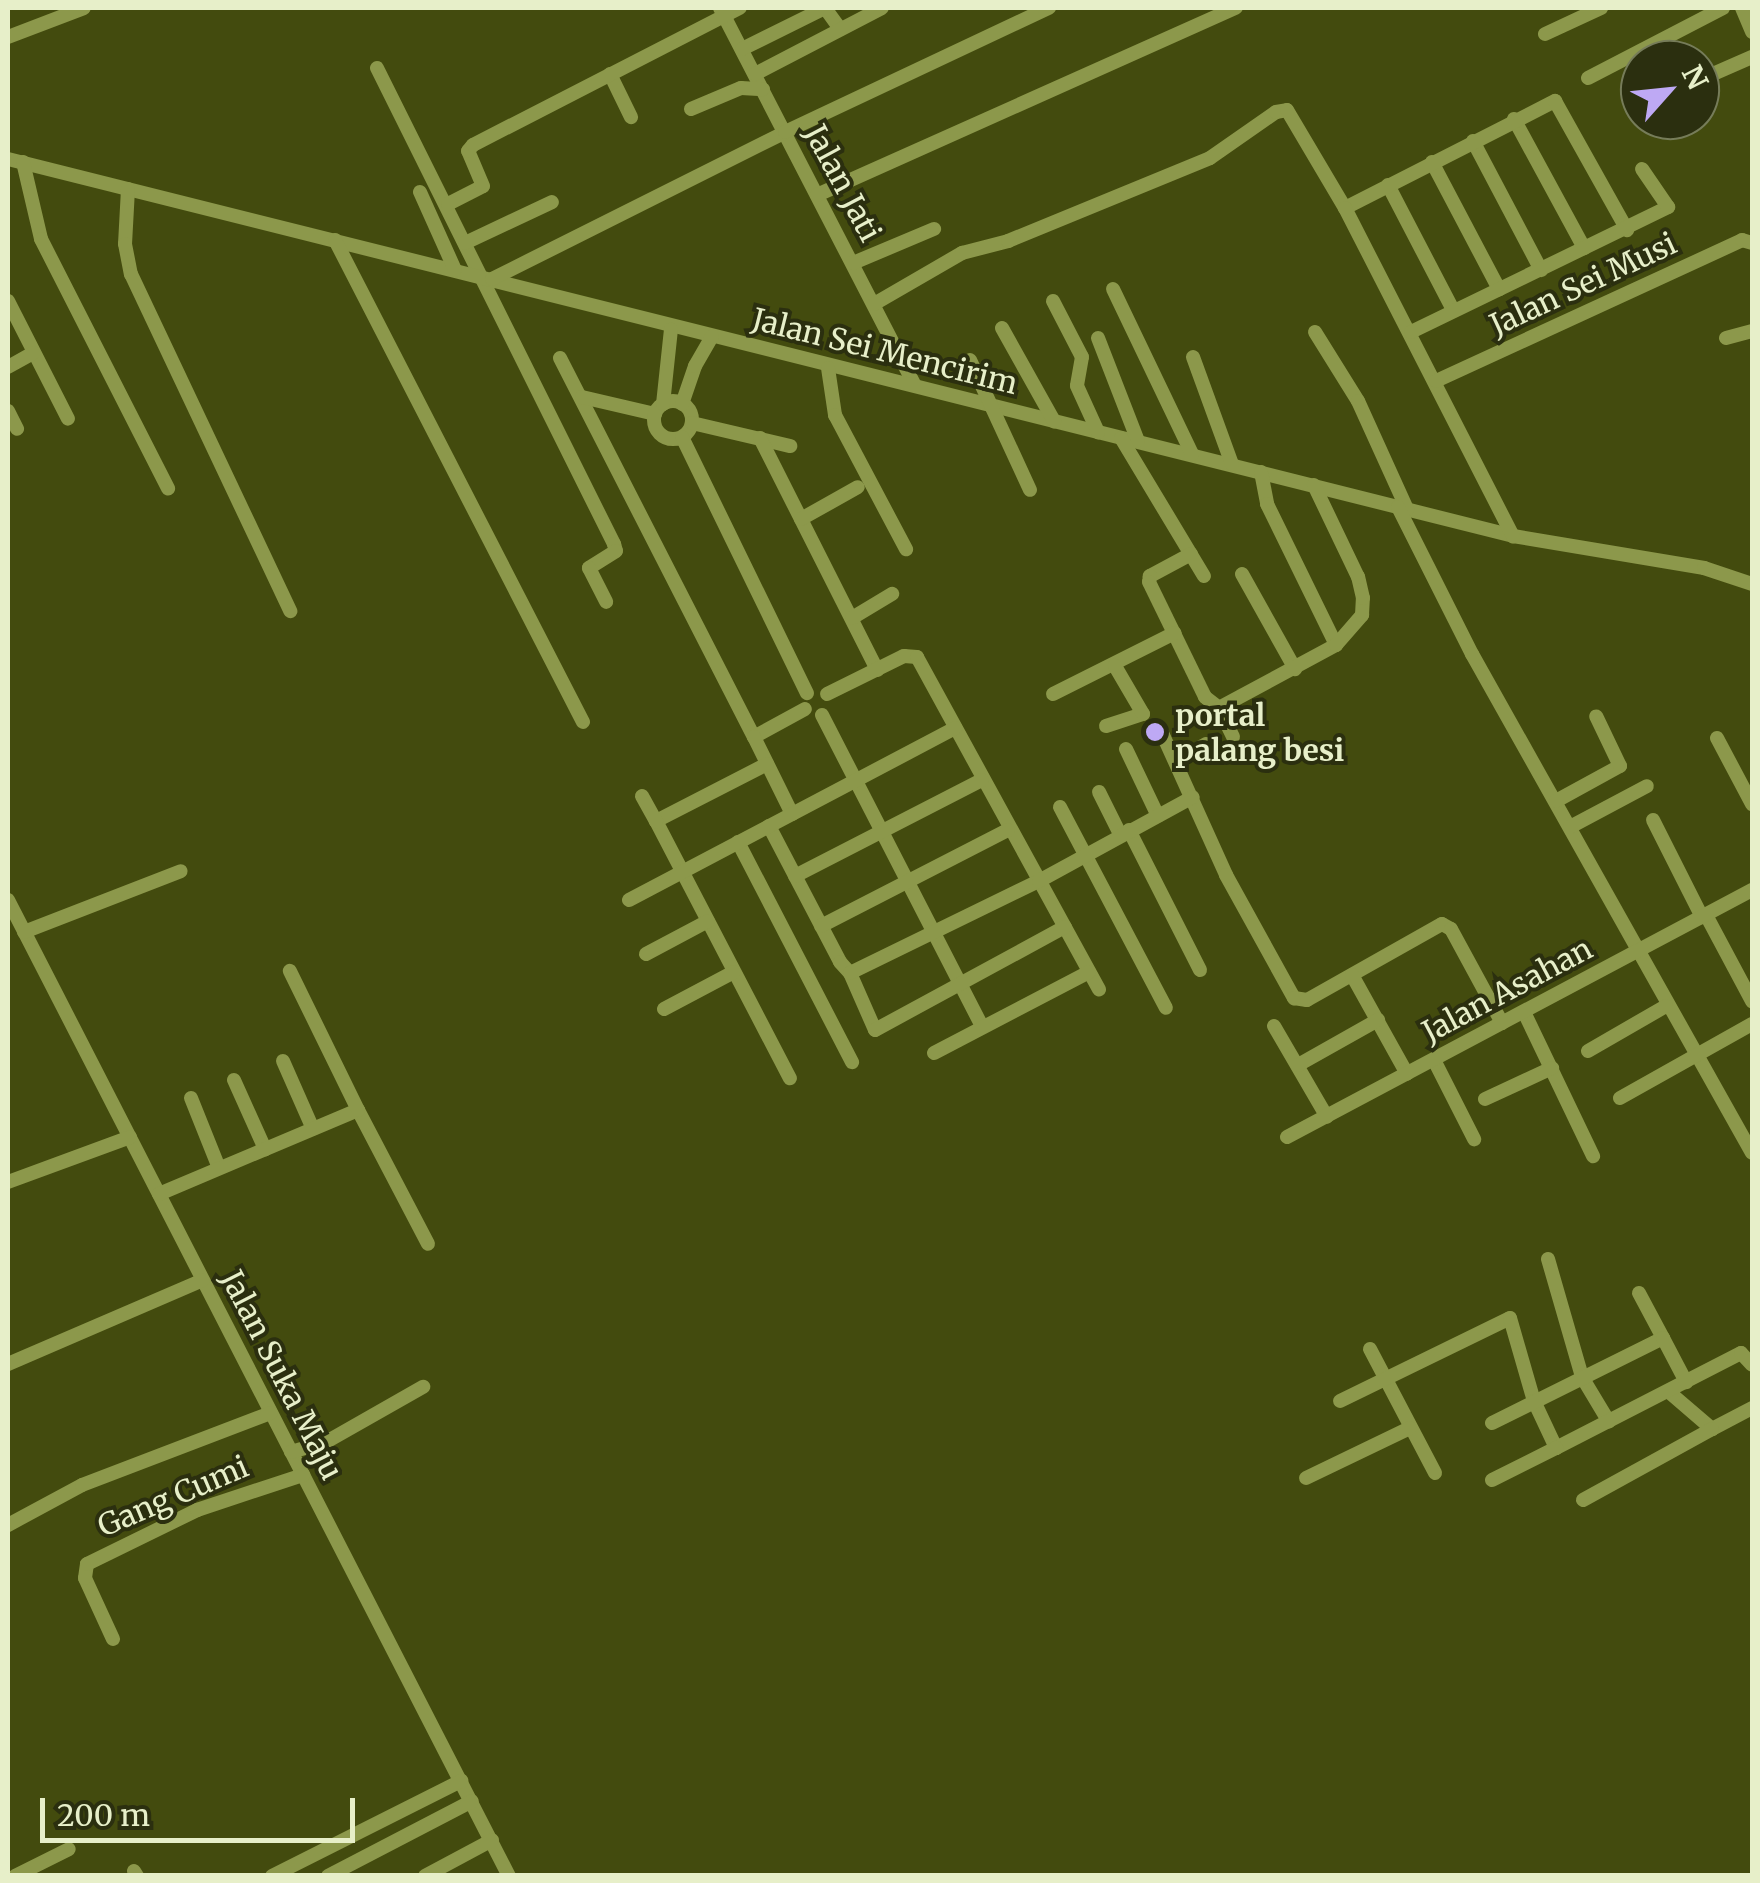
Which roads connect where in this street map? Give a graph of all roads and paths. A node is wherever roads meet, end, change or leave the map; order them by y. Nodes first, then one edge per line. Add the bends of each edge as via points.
1 (84, 8) edge
2 (740, 8) edge
3 (882, 8) edge
4 (1049, 8) edge
5 (1236, 8) edge
6 (1598, 8) edge
7 (1723, 8) edge
8 (1742, 8) edge
9 (722, 11) edge
10 (840, 29) junction
11 (1752, 32) edge
12 (1545, 34) dead end
13 (8, 37) edge
14 (742, 49) junction
15 (1752, 57) edge
16 (377, 68) dead end
17 (1720, 71) edge
18 (610, 74) junction
19 (755, 74) junction
20 (1588, 78) dead end
21 (763, 89) junction
22 (691, 109) dead end
23 (631, 117) dead end
24 (1514, 118) junction
25 (785, 132) junction
26 (1473, 141) junction
27 (15, 160) edge
28 (1432, 162) junction
29 (1642, 169) dead end
30 (1388, 186) junction
31 (128, 188) junction
32 (420, 192) dead end
33 (818, 195) junction
34 (552, 202) dead end
35 (448, 204) junction
36 (1345, 208) junction
37 (934, 229) dead end
38 (1627, 230) junction
39 (334, 240) junction
40 (465, 243) junction
41 (1752, 243) edge
42 (1584, 248) junction
43 (853, 262) junction
44 (455, 270) junction
45 (1541, 270) junction
46 (486, 278) junction
47 (1113, 288) dead end
48 (1499, 290) junction
49 (8, 300) edge
50 (1053, 302) dead end
51 (874, 304) junction
52 (1453, 310) junction
53 (1002, 328) dead end
54 (671, 329) junction
55 (1752, 331) edge
56 (1314, 332) dead end
57 (1410, 332) junction
58 (712, 338) junction
59 (1098, 338) dead end
60 (1726, 338) dead end
61 (33, 353) junction
62 (560, 358) dead end
63 (1193, 358) dead end
64 (671, 359) junction
65 (970, 360) dead end
66 (695, 366) junction
67 (8, 367) edge
68 (828, 368) junction
69 (1436, 382) junction
70 (915, 386) junction
71 (582, 397) junction
72 (682, 404) junction
73 (993, 405) junction
74 (659, 409) junction
75 (8, 411) edge
76 (68, 419) dead end
77 (1054, 421) junction
78 (692, 422) junction
79 (17, 429) dead end
80 (1098, 432) junction
81 (682, 437) junction
82 (760, 438) junction
83 (1121, 438) junction
84 (1138, 441) junction
85 (790, 446) dead end
86 (1192, 454) junction
87 (1232, 464) junction
88 (1261, 472) junction
89 (1314, 485) junction
90 (858, 486) dead end
91 (168, 488) dead end
92 (1030, 490) dead end
93 (1403, 508) junction
94 (801, 519) junction
95 (1513, 536) junction
96 (906, 549) dead end
97 (1191, 554) junction
98 (1242, 574) dead end
99 (1204, 576) dead end
100 (1752, 584) edge
101 (892, 594) dead end
102 (606, 602) dead end
103 (290, 611) dead end
104 (852, 618) junction
105 (1175, 633) junction
106 (1336, 645) junction
107 (1115, 666) junction
108 (1295, 669) junction
109 (876, 670) junction
110 (807, 693) junction
111 (827, 694) junction
112 (1053, 694) dead end
113 (1219, 708) junction
114 (805, 709) junction
115 (822, 715) junction
116 (1596, 716) dead end
117 (583, 722) dead end
118 (1106, 726) dead end
119 (955, 728) junction
120 (1162, 734) dead end
121 (754, 736) junction
122 (1233, 736) dead end
123 (1716, 738) dead end
124 (1206, 744) dead end
125 (1126, 749) dead end
126 (1177, 760) junction
127 (767, 764) junction
128 (856, 780) junction
129 (982, 780) junction
130 (1647, 786) dead end
131 (1099, 792) dead end
132 (642, 796) dead end
133 (1193, 797) junction
134 (1556, 802) junction
135 (1752, 804) edge
136 (1060, 808) dead end
137 (792, 814) junction
138 (1158, 816) junction
139 (1654, 820) dead end
140 (656, 821) junction
141 (769, 826) junction
142 (1570, 827) junction
143 (1008, 830) junction
144 (884, 832) junction
145 (1125, 832) junction
146 (738, 842) junction
147 (1085, 855) junction
148 (181, 871) dead end
149 (682, 872) junction
150 (796, 876) junction
151 (1039, 881) junction
152 (909, 883) junction
153 (1752, 890) edge
154 (8, 900) edge
155 (629, 900) dead end
156 (1704, 916) junction
157 (708, 922) junction
158 (821, 926) junction
159 (1066, 927) junction
160 (24, 932) junction
161 (935, 933) junction
162 (1637, 951) junction
163 (646, 954) dead end
164 (1200, 970) dead end
165 (290, 971) dead end
166 (734, 972) junction
167 (1089, 972) junction
168 (850, 973) junction
169 (1352, 975) junction
170 (961, 985) junction
171 (1099, 990) dead end
172 (1752, 1001) edge
173 (1666, 1006) junction
174 (1166, 1008) dead end
175 (664, 1009) dead end
176 (1524, 1012) junction
177 (1378, 1020) junction
178 (1502, 1023) junction
179 (1752, 1024) edge
180 (982, 1026) junction
181 (1274, 1026) dead end
182 (1588, 1051) dead end
183 (934, 1053) dead end
184 (1694, 1055) junction
185 (1434, 1060) junction
186 (284, 1061) dead end
187 (852, 1062) dead end
188 (1298, 1065) junction
189 (1552, 1068) junction
190 (1407, 1074) junction
191 (790, 1078) dead end
192 (234, 1080) dead end
193 (190, 1098) dead end
194 (1620, 1098) dead end
195 (1485, 1099) dead end
196 (358, 1110) junction
197 (1326, 1117) junction
198 (313, 1128) junction
199 (130, 1137) junction
200 (1287, 1137) dead end
201 (1474, 1139) dead end
202 (265, 1149) junction
203 (1752, 1153) edge
204 (1593, 1156) dead end
205 (219, 1168) junction
206 (8, 1182) edge
207 (158, 1194) junction
208 (428, 1244) dead end
209 (1548, 1259) dead end
210 (202, 1280) junction
211 (1639, 1293) dead end
212 (1664, 1338) junction
213 (1370, 1350) dead end
214 (8, 1364) edge
215 (1752, 1365) edge
216 (1582, 1377) junction
217 (1385, 1379) junction
218 (1686, 1382) junction
219 (423, 1387) dead end
220 (1669, 1392) junction
221 (1340, 1401) dead end
222 (1534, 1401) junction
223 (1752, 1408) edge
224 (271, 1414) junction
225 (1492, 1422) dead end
226 (1609, 1422) junction
227 (1410, 1428) junction
228 (1712, 1429) junction
229 (1556, 1448) junction
230 (291, 1452) junction
231 (302, 1474) junction
232 (1436, 1474) dead end
233 (1306, 1478) dead end
234 (1492, 1480) dead end
235 (1583, 1500) dead end
236 (8, 1525) edge
237 (114, 1638) dead end
238 (461, 1781) junction
239 (472, 1802) junction
240 (492, 1840) junction
241 (69, 1849) dead end
242 (16, 1876) edge
243 (272, 1876) edge
244 (328, 1876) edge
245 (425, 1876) edge
246 (509, 1876) edge

1 - 13 street
2 - 9 street
3 - 10 street
4 - 25 street
5 - 33 street
6 - 12 street
7 - 20 street
8 - 11 street
9 - 14 street, Jalan Jati
9 - 18 street
10 - 14 street via 825,8
10 - 19 street
14 - 19 street, Jalan Jati
15 - 17 street
16 - 35 street
18 - 23 street
18 - 35 street via 473,145 468,150 483,186
19 - 21 street, Jalan Jati
21 - 22 street via 741,88
21 - 25 street, Jalan Jati
24 - 26 street
24 - 38 street via 1550,101 1559,104
24 - 42 street
25 - 33 street, Jalan Jati
25 - 46 street
26 - 28 street
26 - 45 street
27 - 31 street, Jalan Sei Mencirim
27 - 91 street via 41,240
28 - 30 street
28 - 48 street
29 - 38 street via 1668,207
30 - 36 street
30 - 52 street
31 - 39 street, Jalan Sei Mencirim
31 - 103 street via 125,244 132,274
32 - 44 street
33 - 43 street, Jalan Jati
34 - 40 street
35 - 40 street
36 - 51 street via 1296,120 1281,110 1210,158 962,254
36 - 57 street
37 - 43 street
38 - 42 street
39 - 44 street, Jalan Sei Mencirim
39 - 117 street
40 - 46 street
41 - 69 street, Jalan Sei Musi via 1742,240
42 - 45 street
43 - 51 street, Jalan Jati
44 - 46 street, Jalan Sei Mencirim
45 - 48 street
46 - 54 street, Jalan Sei Mencirim
46 - 102 street via 614,544 612,555 589,568
47 - 86 street
48 - 52 street
49 - 61 street
50 - 80 street via 1082,358 1077,386
51 - 70 street, Jalan Jati
52 - 57 street
53 - 77 street
54 - 58 street, Jalan Sei Mencirim
54 - 64 street
55 - 60 street
56 - 93 street via 1358,401
57 - 69 street
58 - 66 street
58 - 68 street, Jalan Sei Mencirim
59 - 84 street
61 - 67 street
61 - 76 street
62 - 71 street
63 - 87 street
64 - 66 street
64 - 74 street
65 - 73 street
66 - 72 street
68 - 70 street, Jalan Sei Mencirim
68 - 96 street via 834,415
69 - 95 street
70 - 73 street, Jalan Sei Mencirim
71 - 74 street
71 - 121 street
72 - 74 street
72 - 78 street
73 - 77 street, Jalan Sei Mencirim
73 - 92 street via 996,426
74 - 81 street via 658,433
75 - 79 street
77 - 80 street, Jalan Sei Mencirim
78 - 81 street
78 - 82 street
80 - 83 street, Jalan Sei Mencirim
81 - 110 street
82 - 85 street
82 - 94 street
83 - 84 street, Jalan Sei Mencirim
83 - 97 street
84 - 86 street, Jalan Sei Mencirim
86 - 87 street, Jalan Sei Mencirim
87 - 88 street, Jalan Sei Mencirim
88 - 89 street, Jalan Sei Mencirim
88 - 106 street via 1267,504
89 - 93 street, Jalan Sei Mencirim
89 - 106 street via 1364,598 1358,622
90 - 94 street
93 - 95 street, Jalan Sei Mencirim
93 - 134 street via 1450,612
94 - 104 street
95 - 100 street, Jalan Sei Mencirim via 1704,568
97 - 99 street
97 - 105 street via 1148,578
98 - 108 street
101 - 104 street
104 - 109 street
105 - 107 street
105 - 113 street via 1205,698
106 - 108 street
107 - 112 street
107 - 118 street via 1143,714
108 - 113 street
109 - 111 street
109 - 119 street via 916,656
110 - 111 street
110 - 114 street
111 - 115 street
113 - 122 street
114 - 115 street
114 - 121 street
115 - 128 street
116 - 134 street via 1620,766
119 - 128 street
119 - 129 street
120 - 126 street
121 - 127 street
123 - 135 street
124 - 126 street
125 - 138 street
126 - 133 street
127 - 137 street
127 - 140 street
128 - 137 street
128 - 144 street
129 - 143 street
129 - 144 street
130 - 142 street
131 - 145 street
132 - 140 street
133 - 138 street
133 - 169 street via 1226,874 1294,998 1307,1000
134 - 142 street
136 - 147 street
137 - 141 street
138 - 145 street
139 - 156 street
140 - 149 street
141 - 146 street
141 - 150 street
142 - 162 street
143 - 151 street
143 - 152 street
144 - 150 street
144 - 152 street
145 - 147 street
145 - 164 street
146 - 149 street
146 - 187 street
147 - 151 street
147 - 174 street
148 - 160 street
149 - 155 street
149 - 157 street
150 - 158 street
151 - 159 street
151 - 161 street
152 - 158 street
152 - 161 street
153 - 156 street, Jalan Asahan
154 - 160 street, Jalan Suka Maju
156 - 162 street, Jalan Asahan
156 - 172 street
157 - 163 street
157 - 166 street
158 - 168 street
159 - 167 street
159 - 170 street
160 - 199 street, Jalan Suka Maju
161 - 168 street
161 - 170 street
162 - 173 street
162 - 176 street, Jalan Asahan
165 - 196 street
166 - 175 street
166 - 191 street
167 - 171 street
167 - 180 street
168 - 170 street via 878,1031
169 - 177 street
169 - 178 street via 1447,926
170 - 180 street
173 - 182 street
173 - 184 street
176 - 178 street, Jalan Asahan
176 - 189 street
177 - 188 street
177 - 190 street
178 - 185 street, Jalan Asahan
179 - 184 street
180 - 183 street
181 - 188 street
184 - 194 street
184 - 203 street
185 - 190 street, Jalan Asahan
185 - 201 street
186 - 198 street
188 - 197 street
189 - 195 street
189 - 204 street
190 - 197 street, Jalan Asahan
192 - 202 street
193 - 205 street
196 - 198 street
196 - 208 street
197 - 200 street, Jalan Asahan
198 - 202 street
199 - 206 street
199 - 207 street, Jalan Suka Maju
202 - 205 street
205 - 207 street
207 - 210 street, Jalan Suka Maju
209 - 216 street
210 - 214 street
210 - 224 street, Jalan Suka Maju
211 - 212 street
212 - 216 street
212 - 218 street
213 - 217 street
215 - 218 street via 1741,1354
216 - 222 street
216 - 226 street
217 - 221 street
217 - 222 street via 1510,1318
217 - 227 street
218 - 220 street
219 - 230 street via 326,1442
220 - 226 street
220 - 228 street
222 - 225 street
222 - 229 street
223 - 228 street
224 - 230 street, Jalan Suka Maju
224 - 236 street via 82,1485
226 - 229 street
227 - 232 street
227 - 233 street
228 - 235 street
229 - 234 street
230 - 231 street, Jalan Suka Maju
231 - 237 street, Gang Cumi via 196,1510 88,1564 85,1578
231 - 238 street, Jalan Suka Maju
238 - 239 street, Jalan Suka Maju
238 - 243 street
239 - 240 street, Jalan Suka Maju
239 - 244 street
240 - 245 street
240 - 246 street, Jalan Suka Maju
241 - 242 street

